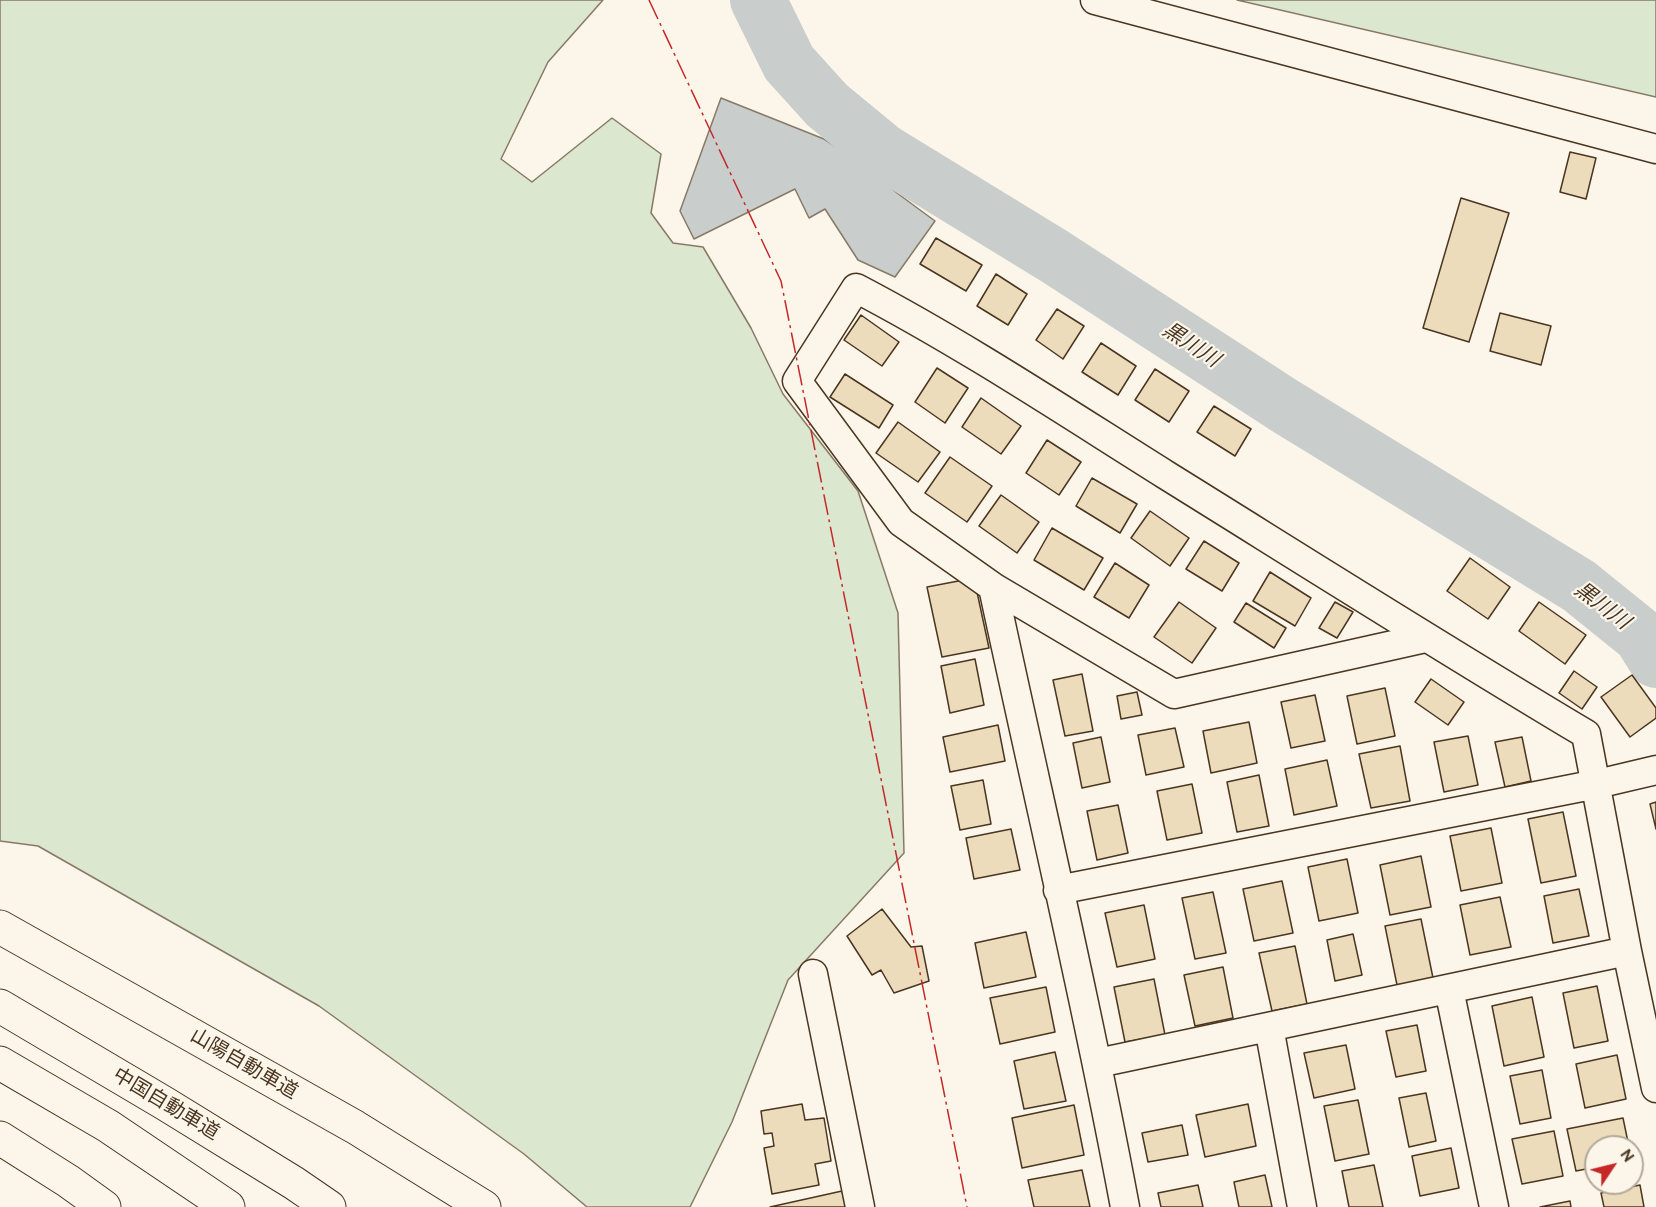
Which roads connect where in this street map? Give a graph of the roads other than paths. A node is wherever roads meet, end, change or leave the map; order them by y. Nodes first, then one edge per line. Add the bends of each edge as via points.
1 (1095, 0) edge
2 (1656, 149) edge
3 (993, 587) junction
4 (1425, 638) junction
5 (1656, 770) edge
6 (1596, 784) junction
7 (1058, 890) junction
8 (0, 927) edge
9 (1627, 951) junction
10 (813, 974) dead end
11 (1449, 989) junction
12 (0, 1006) edge
13 (1269, 1027) junction
14 (0, 1063) edge
15 (1098, 1063) junction
16 (1656, 1088) edge
17 (0, 1138) edge
18 (104, 1207) edge
19 (228, 1207) edge
20 (328, 1207) edge
21 (484, 1207) edge
22 (860, 1207) edge
23 (1125, 1207) edge
24 (1302, 1207) edge
25 (1494, 1207) edge

1 - 2 street
3 - 4 street via 1174,694
3 - 4 street via 901,522 797,381 856,288 1019,382
3 - 7 street
4 - 6 street via 1586,734
5 - 6 street
6 - 7 street
6 - 9 street
7 - 15 street
8 - 21 highway, 山陽自動車道 via 355,1127
9 - 11 street
9 - 16 street
10 - 22 street
11 - 13 street
11 - 25 street
12 - 20 highway, 中国自動車道
13 - 15 street
13 - 24 street
14 - 19 highway via 108,1126
15 - 23 street
17 - 18 highway

